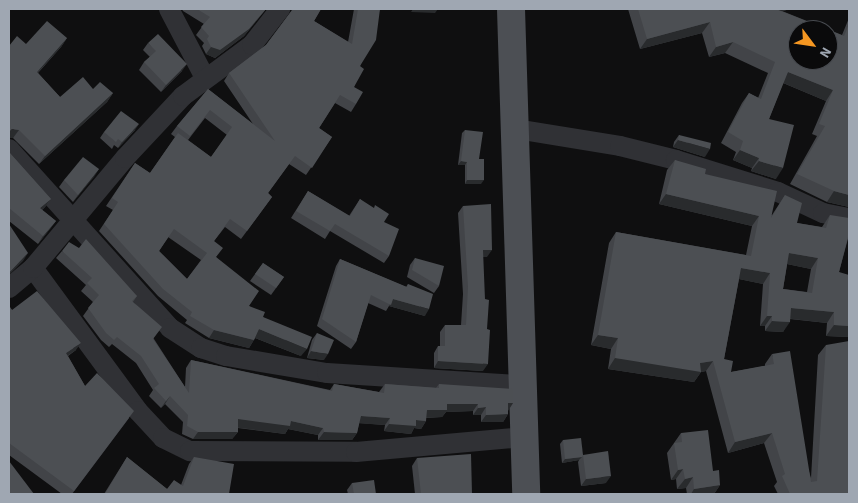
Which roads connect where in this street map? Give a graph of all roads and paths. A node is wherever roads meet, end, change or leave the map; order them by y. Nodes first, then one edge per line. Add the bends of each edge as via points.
1 (169, 9) edge
2 (280, 9) edge
3 (511, 9) edge
4 (205, 78) junction
5 (516, 128) junction
6 (9, 149) edge
7 (849, 218) edge
8 (72, 221) junction
9 (33, 268) junction
10 (9, 288) edge
11 (520, 384) junction
12 (524, 437) junction
13 (526, 494) edge

1 - 4 street
2 - 4 street via 252,45
3 - 5 main road
4 - 8 street via 125,158
5 - 7 street via 620,146 676,160 778,192 823,213
5 - 11 main road
6 - 8 street
8 - 9 street
8 - 11 street via 170,328 201,348 244,360 327,373
9 - 10 street
9 - 12 street via 138,411 163,438 190,451 356,452
11 - 12 main road
12 - 13 main road

